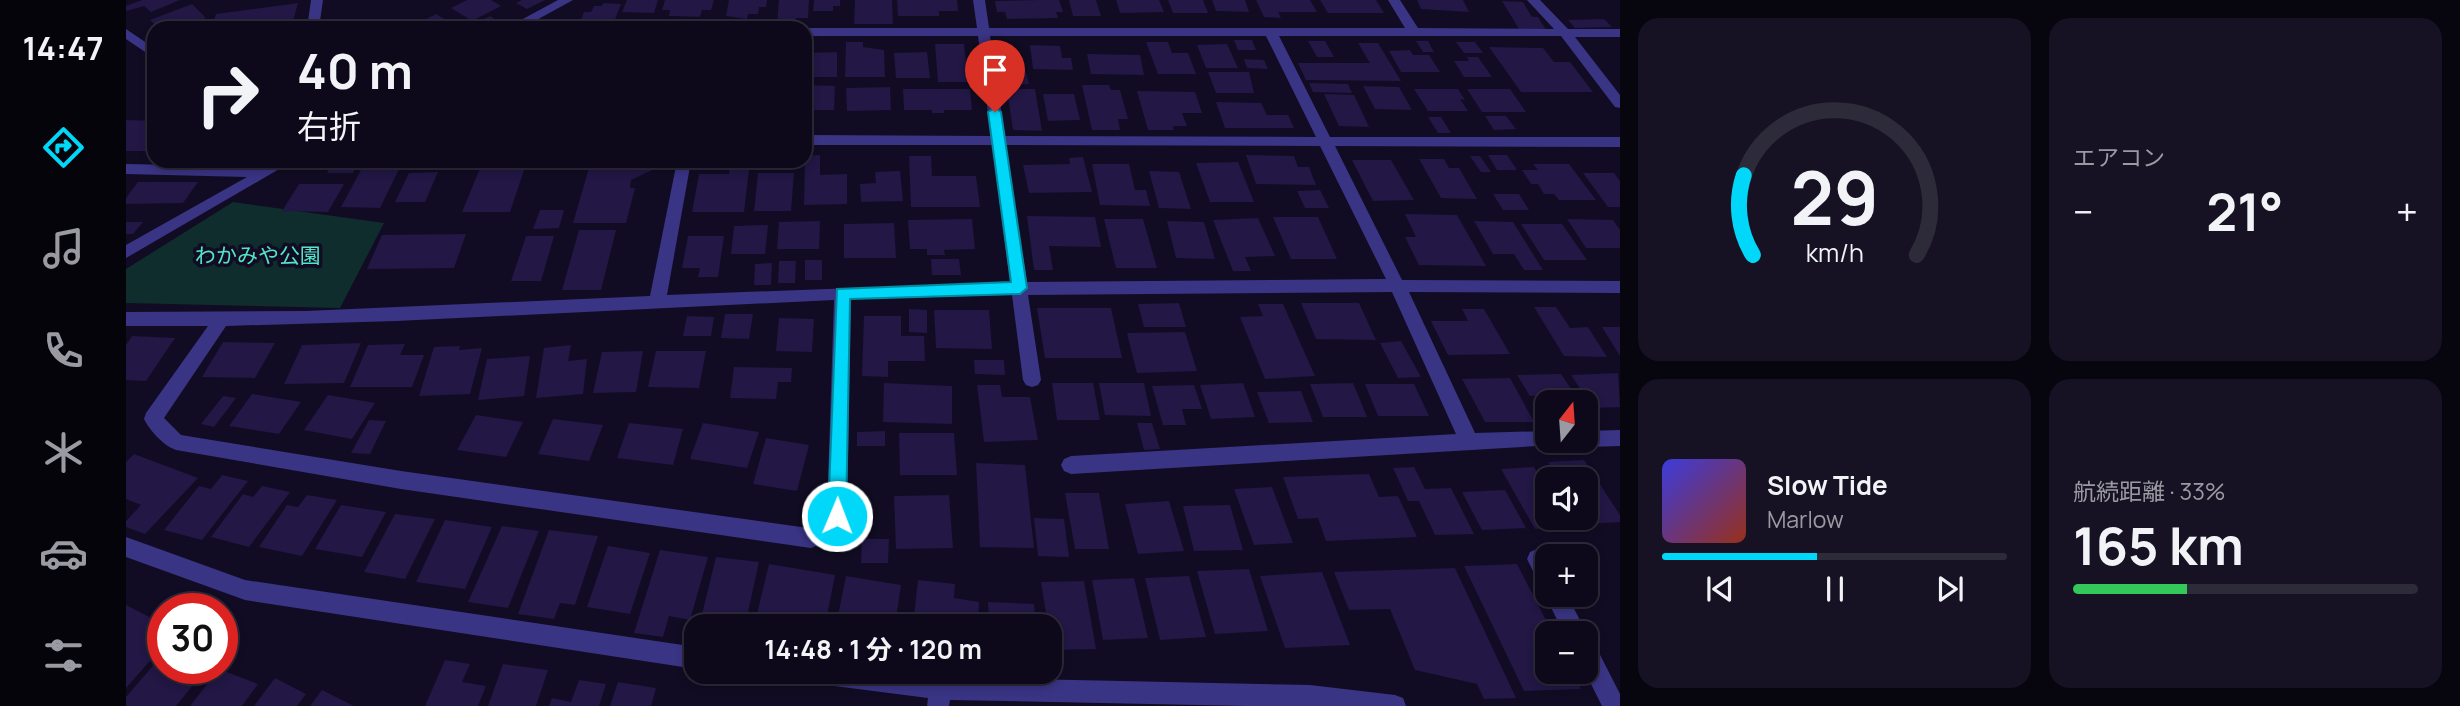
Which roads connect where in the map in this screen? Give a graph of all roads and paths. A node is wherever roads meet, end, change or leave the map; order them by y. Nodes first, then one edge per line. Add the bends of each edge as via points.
1 (317, 0) edge
2 (567, 0) edge
3 (979, 0) edge
4 (1394, 0) edge
5 (1533, 0) edge
6 (314, 21) edge
7 (526, 21) edge
8 (983, 30) junction
9 (1270, 31) junction
10 (812, 32) edge
11 (1414, 32) junction
12 (126, 33) edge
13 (1620, 33) edge
14 (1567, 35) junction
15 (147, 49) edge
16 (1620, 104) edge
17 (999, 139) junction
18 (812, 140) edge
19 (1325, 140) junction
20 (1620, 142) edge
21 (274, 168) edge
22 (683, 168) edge
23 (126, 169) edge
24 (267, 172) junction
25 (126, 251) edge
26 (1397, 285) junction
27 (1620, 287) edge
28 (1020, 288) junction
29 (843, 293) junction
30 (657, 302) junction
31 (126, 319) edge
32 (221, 320) junction
33 (1032, 380) dead end
34 (1620, 438) edge
35 (1535, 439) edge
36 (1598, 439) edge
37 (1469, 441) junction
38 (1071, 465) dead end
39 (126, 547) edge
40 (684, 656) edge
41 (1598, 675) edge
42 (872, 684) edge
43 (939, 697) edge
44 (1395, 706) edge
45 (1614, 706) edge

1 - 6 street
2 - 7 street
3 - 8 street
4 - 11 street
5 - 14 street
8 - 9 street
8 - 10 street
8 - 17 street
9 - 11 street
9 - 19 street
11 - 14 street
12 - 15 street
13 - 14 street
14 - 16 street
17 - 18 street
17 - 19 street
17 - 28 street
19 - 20 street
19 - 26 street
21 - 24 street
22 - 30 street
23 - 24 street
24 - 25 street
26 - 27 street
26 - 28 street
26 - 37 street
28 - 29 street
28 - 33 street
29 - 30 street
29 - 32 street via 837,516 811,538 401,480 176,442 153,419
30 - 32 street
31 - 32 street
34 - 36 street
35 - 37 street
37 - 38 street
39 - 40 street via 245,590
41 - 45 street
42 - 43 street
43 - 44 street via 1310,696

